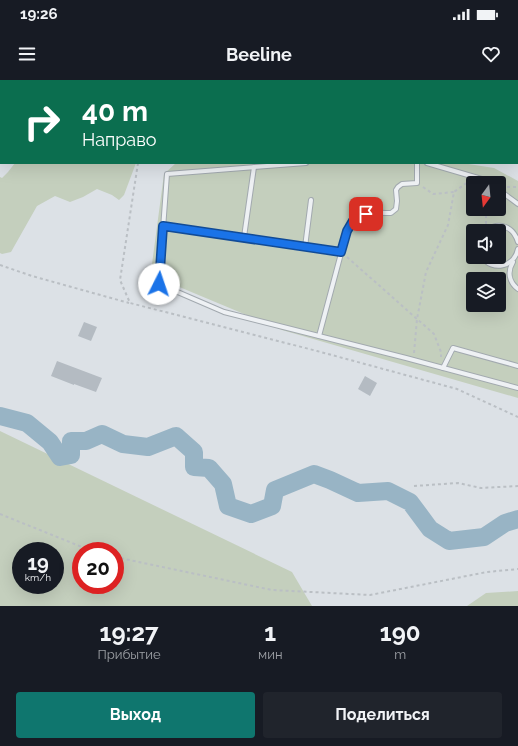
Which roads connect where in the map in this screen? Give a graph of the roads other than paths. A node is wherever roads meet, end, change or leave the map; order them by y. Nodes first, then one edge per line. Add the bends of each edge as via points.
1 (293, 164) edge
2 (417, 164) edge
3 (430, 164) edge
4 (254, 167) junction
5 (472, 176) edge
6 (506, 195) edge
7 (311, 200) dead end
8 (518, 204) edge
9 (163, 226) junction
10 (506, 228) edge
11 (244, 237) junction
12 (518, 242) edge
13 (305, 247) junction
14 (518, 249) edge
15 (341, 252) junction
16 (516, 258) edge
17 (490, 264) edge
18 (518, 289) edge
19 (319, 336) junction
20 (518, 366) edge
21 (443, 368) junction
22 (518, 388) edge

1 - 4 lane
2 - 15 lane via 417,183 402,184 398,187 396,209 392,213 366,214 354,219 347,231
3 - 5 lane
4 - 9 lane via 167,174
4 - 11 lane
6 - 8 lane
7 - 13 lane
9 - 11 lane
9 - 19 lane via 159,284 224,312
10 - 12 lane via 511,230
11 - 13 lane
13 - 15 lane
14 - 16 lane
15 - 19 lane
16 - 17 lane via 500,266
16 - 18 lane via 510,266 509,274 511,282
19 - 21 lane
20 - 21 lane via 453,348
21 - 22 lane

